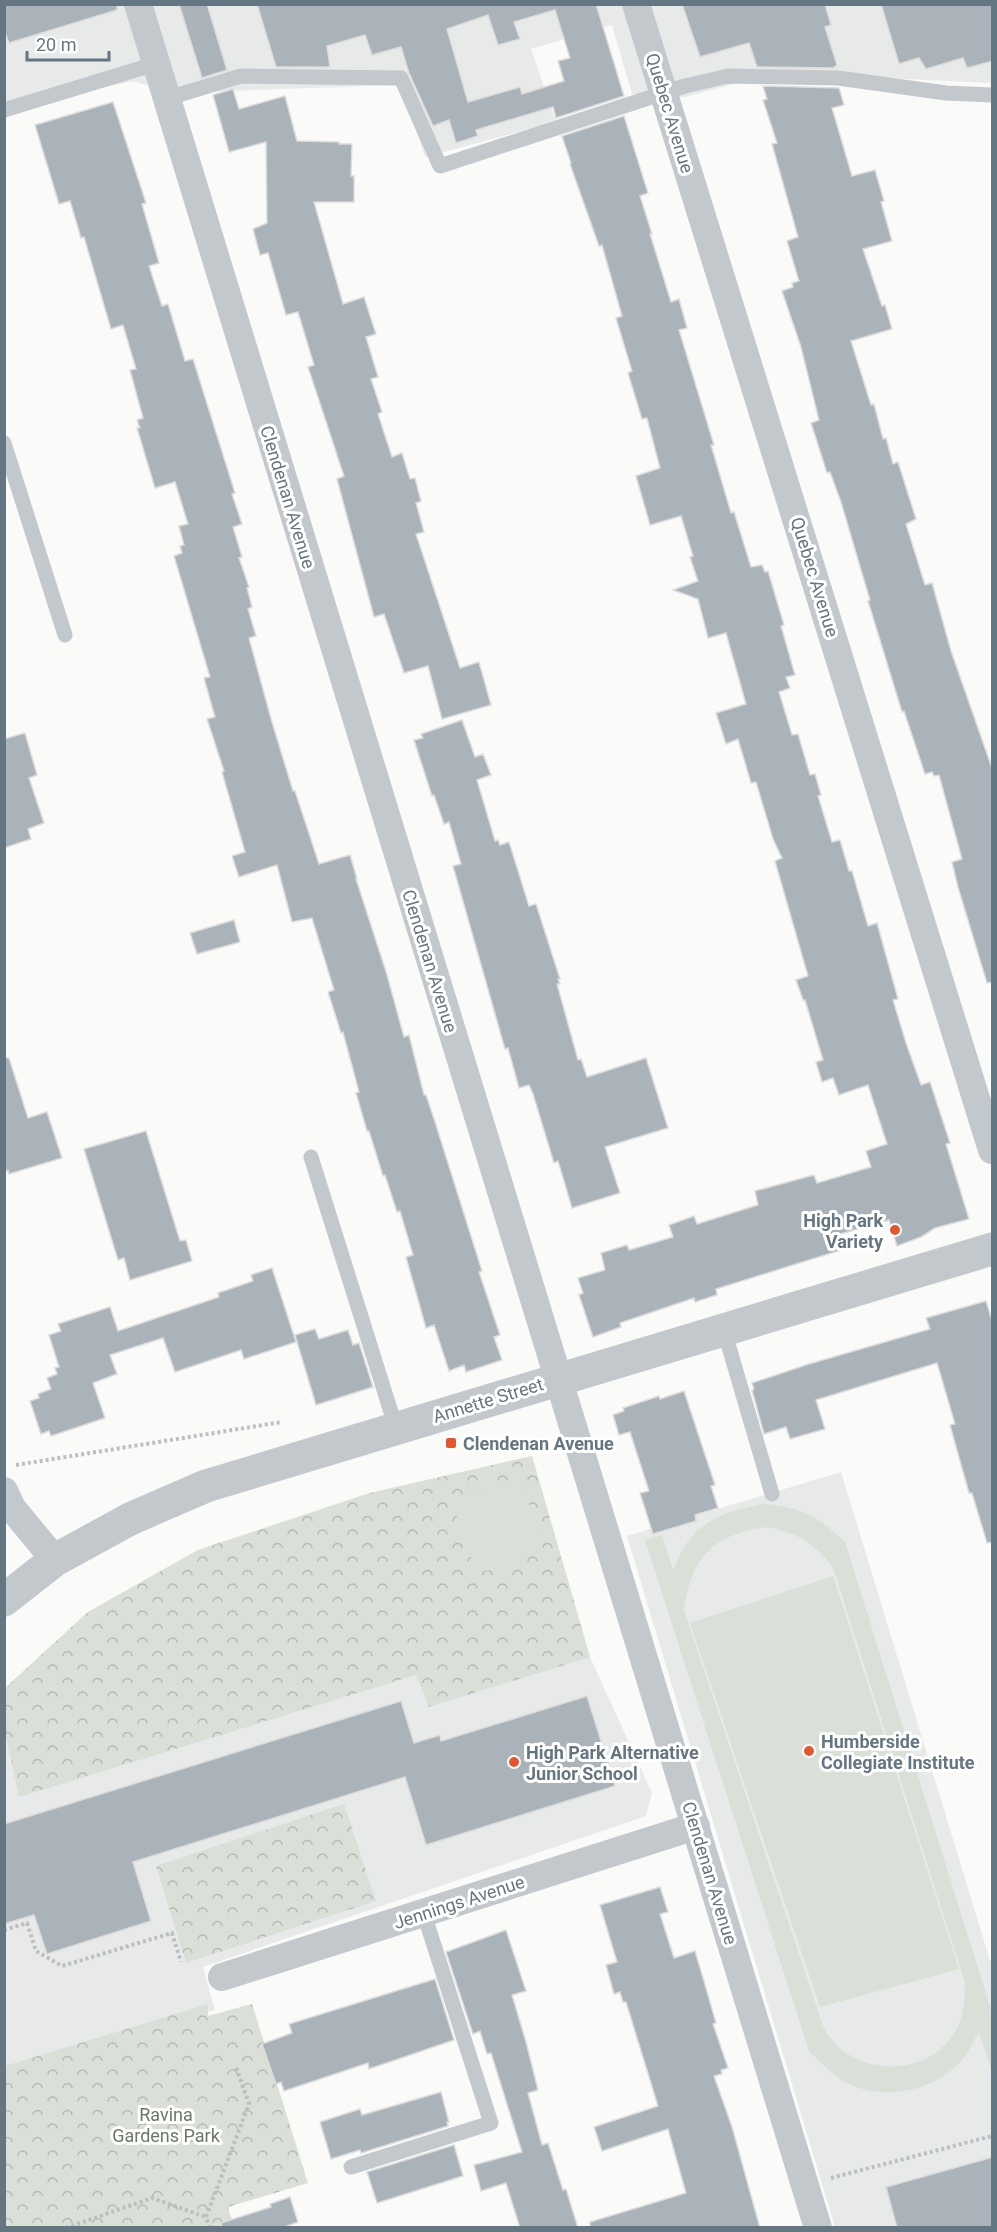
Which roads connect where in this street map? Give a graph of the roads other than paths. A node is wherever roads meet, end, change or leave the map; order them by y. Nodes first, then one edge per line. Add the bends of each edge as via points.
1 (138, 4) edge
2 (636, 4) edge
3 (155, 64) junction
4 (664, 93) junction
5 (993, 95) edge
6 (165, 99) junction
7 (4, 110) edge
8 (4, 443) edge
9 (65, 635) dead end
10 (993, 1150) edge
11 (311, 1157) dead end
12 (993, 1249) edge
13 (724, 1330) junction
14 (558, 1379) junction
15 (396, 1428) junction
16 (4, 1491) edge
17 (772, 1494) dead end
18 (55, 1560) junction
19 (4, 1600) edge
20 (696, 1826) junction
21 (424, 1914) junction
22 (222, 1977) dead end
23 (351, 2167) dead end
24 (818, 2228) edge

1 - 3 street, Clendenan Avenue
2 - 4 street, Quebec Avenue
3 - 6 street, Clendenan Avenue
3 - 7 lane
4 - 5 lane via 728,76 838,78 946,93
4 - 6 lane via 440,166 401,78 241,76
4 - 10 street, Quebec Avenue
6 - 14 street, Clendenan Avenue
8 - 9 lane
11 - 15 lane
12 - 13 street, Annette Street
13 - 14 street, Annette Street
13 - 17 lane
14 - 15 street, Annette Street
14 - 20 street, Clendenan Avenue
15 - 18 street, Annette Street via 206,1486 130,1519
16 - 18 street via 12,1508
18 - 19 street, Annette Street
20 - 21 street, Jennings Avenue
20 - 24 street, Clendenan Avenue
21 - 22 street, Jennings Avenue
21 - 23 lane via 491,2123

